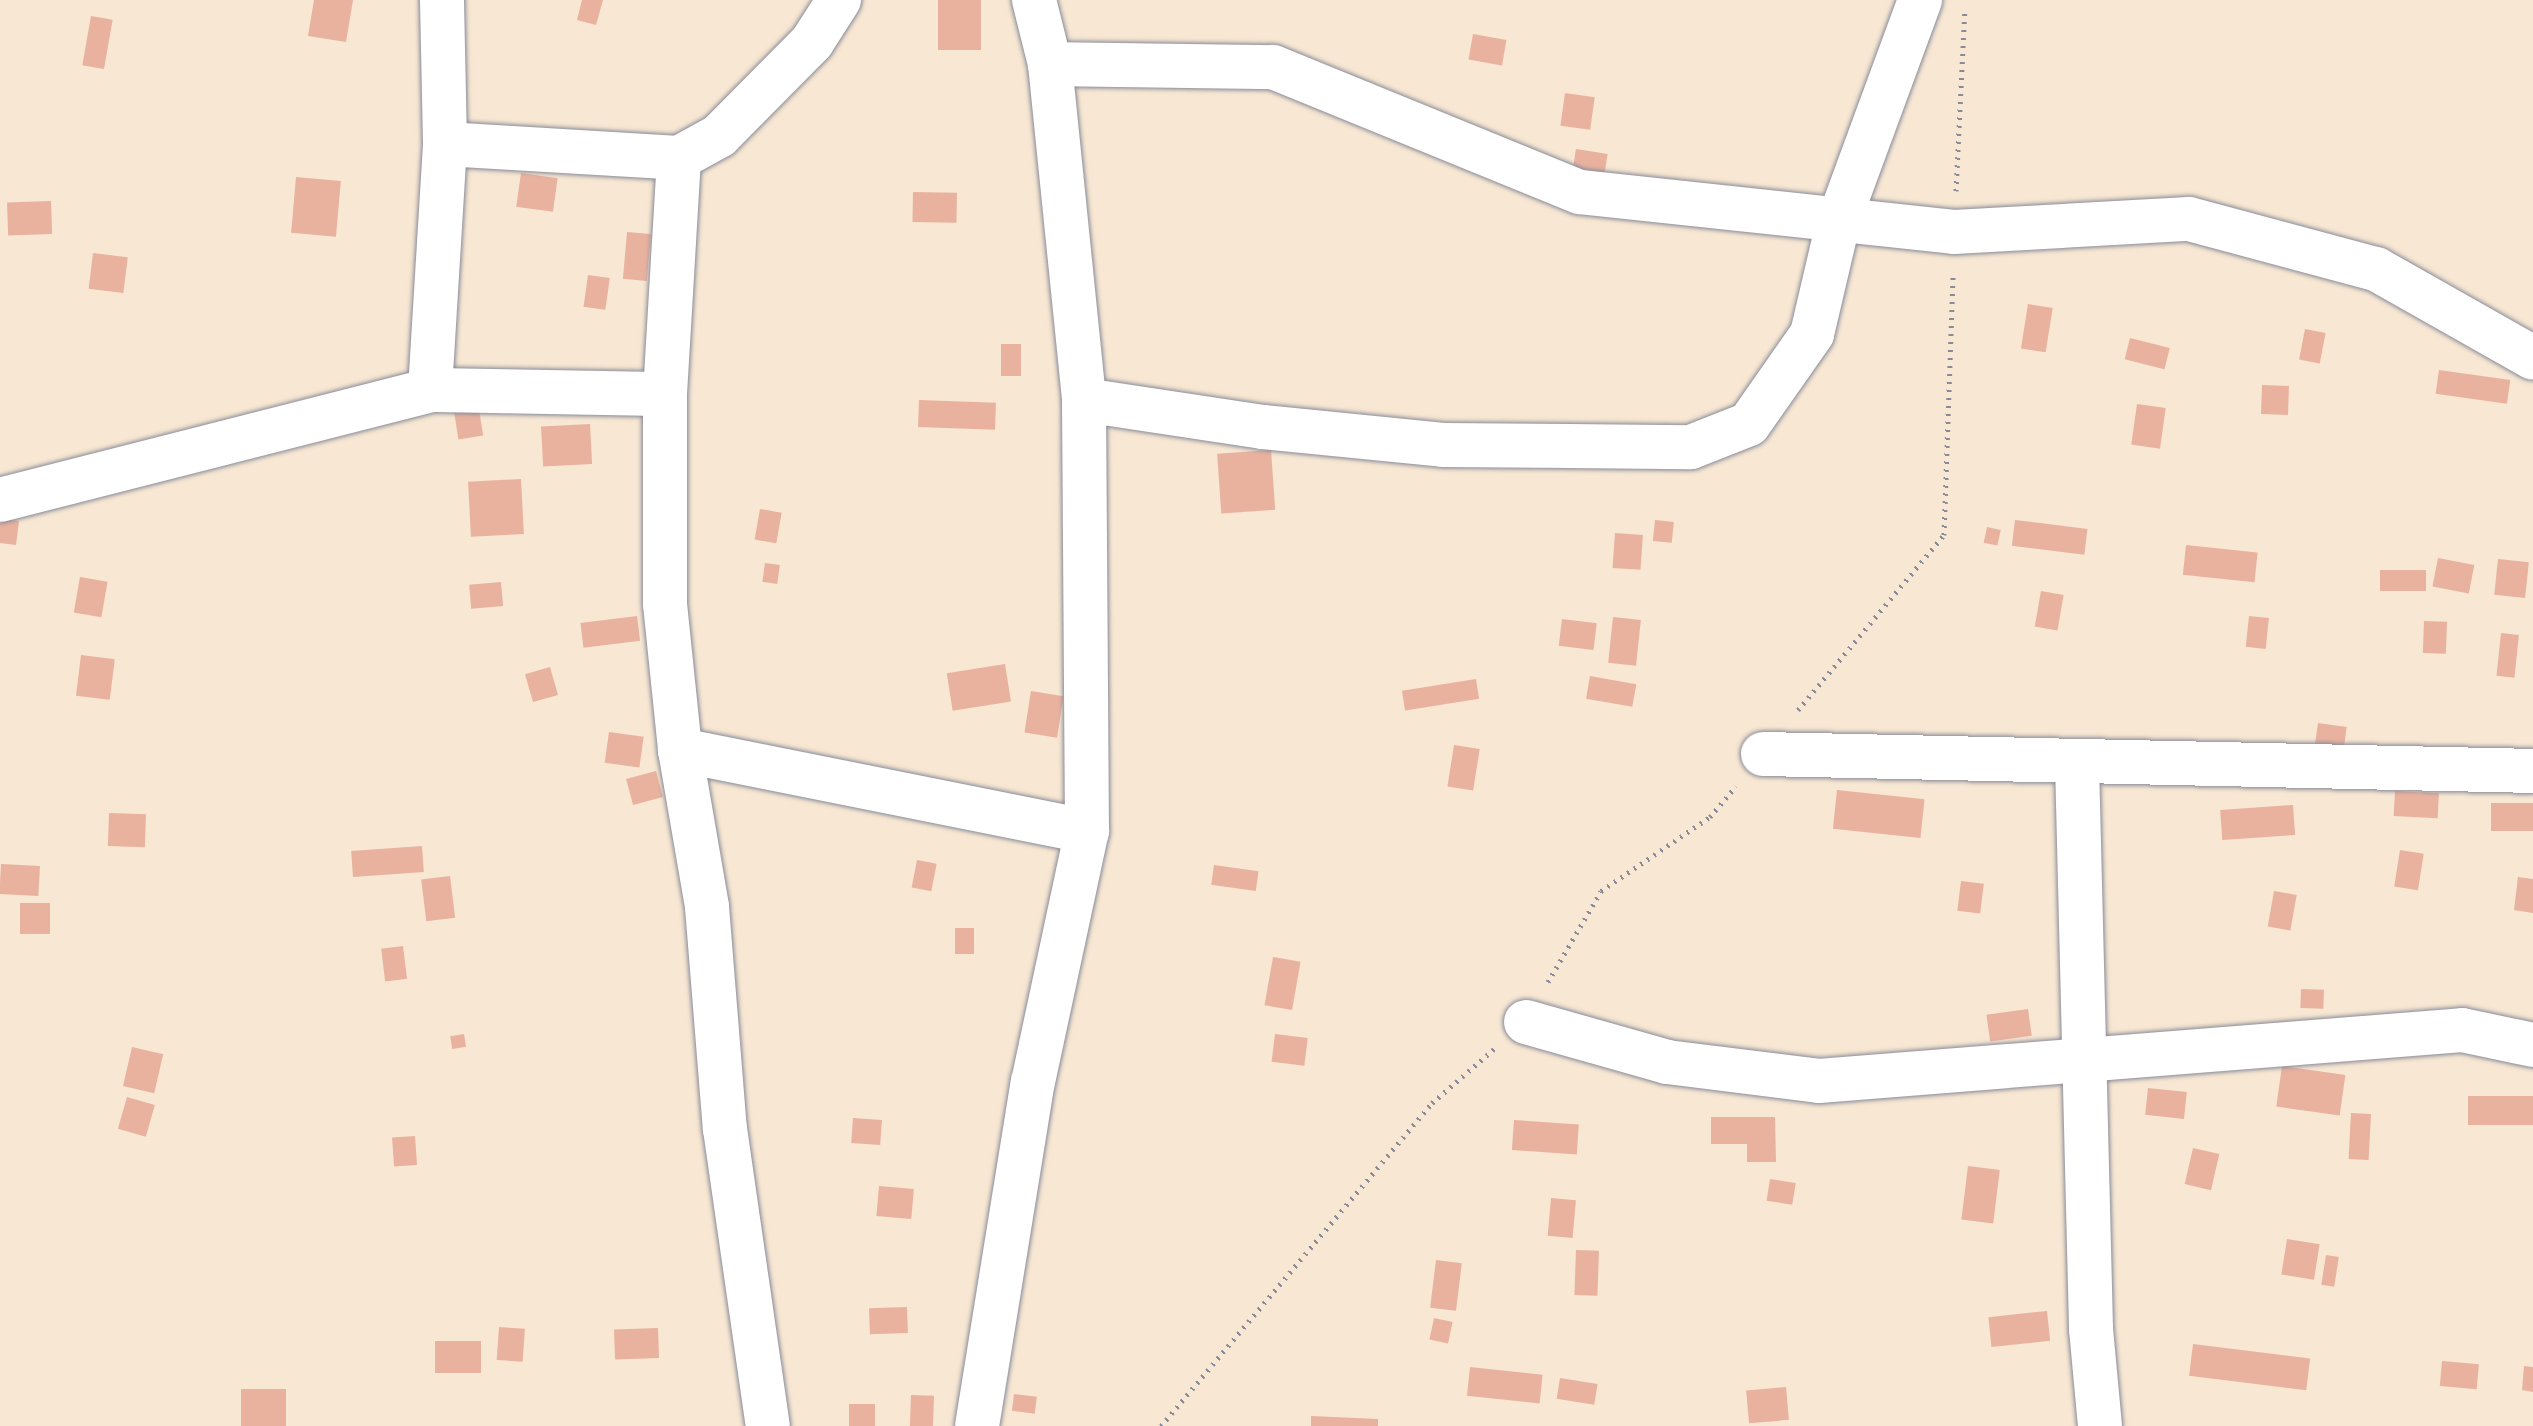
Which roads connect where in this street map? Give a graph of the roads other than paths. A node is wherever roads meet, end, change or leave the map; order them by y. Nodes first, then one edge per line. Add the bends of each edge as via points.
1 (442, 0) edge
2 (839, 0) edge
3 (1034, 0) edge
4 (1920, 0) edge
5 (1050, 64) junction
6 (445, 144) junction
7 (679, 158) junction
8 (1838, 223) junction
9 (2533, 358) edge
10 (430, 390) junction
11 (665, 394) junction
12 (1084, 400) junction
13 (0, 500) edge
14 (680, 750) junction
15 (1763, 754) road end
16 (2077, 763) junction
17 (2533, 771) edge
18 (1087, 831) junction
19 (1526, 1022) road end
20 (2533, 1045) edge
21 (2088, 1060) junction
22 (768, 1426) edge
23 (977, 1426) edge
24 (2100, 1426) edge

1 - 6 street
2 - 7 street via 812,42 719,136
3 - 5 street
4 - 8 street
5 - 8 street via 1273,67 1580,192
5 - 12 street
6 - 7 street
6 - 10 street
7 - 11 street
8 - 9 street via 1954,232 2189,219 2376,269
8 - 12 street via 1812,334 1749,424 1691,447 1443,445 1263,427
10 - 11 street
10 - 13 street
11 - 14 street via 665,604
12 - 18 street
14 - 18 street
14 - 22 street via 707,907 725,1129
15 - 16 street
16 - 17 street
16 - 21 street
18 - 23 street via 1033,1082
19 - 21 street via 1667,1062 1819,1081
20 - 21 street via 2462,1030
21 - 24 street via 2091,1329

